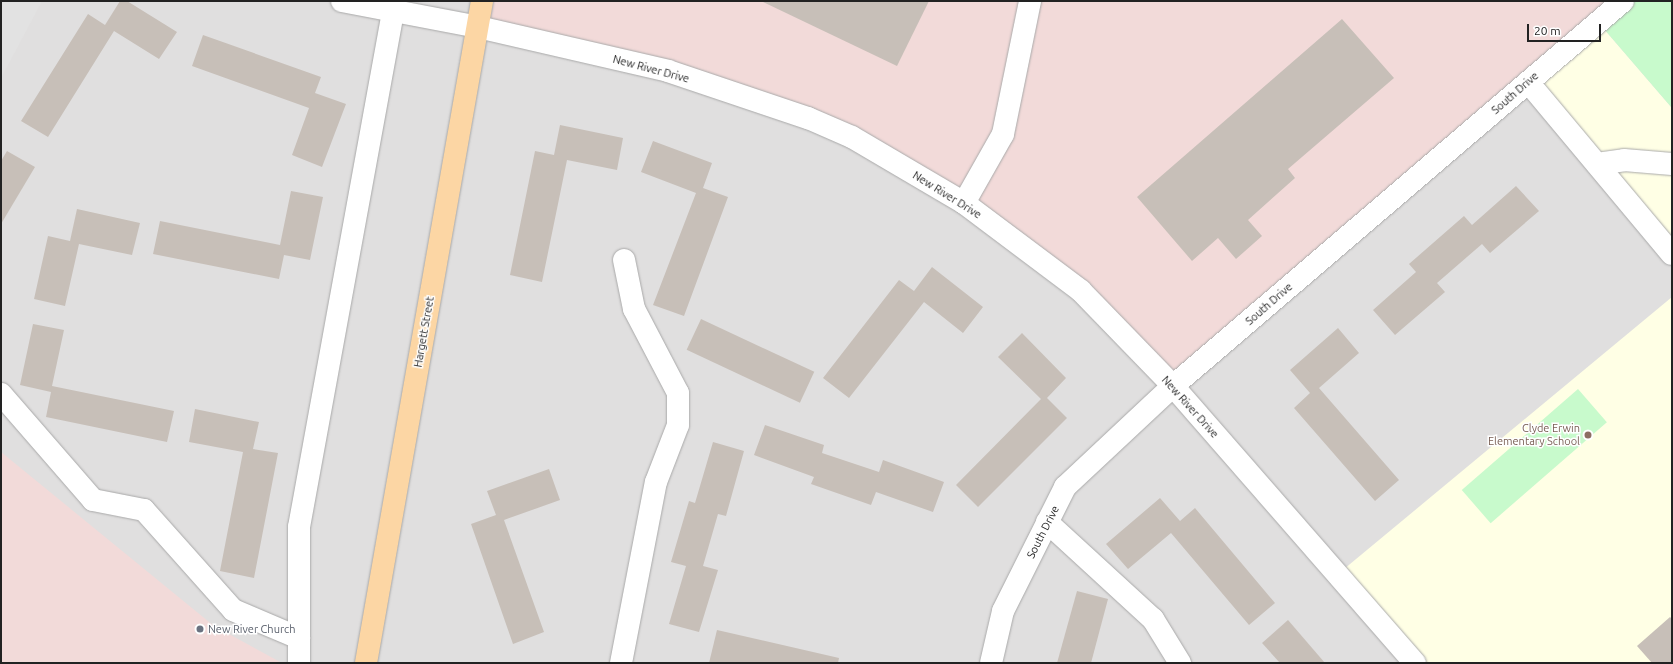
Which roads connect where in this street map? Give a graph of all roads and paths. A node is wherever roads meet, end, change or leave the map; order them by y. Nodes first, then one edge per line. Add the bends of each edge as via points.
1 (342, 1) edge
2 (482, 1) edge
3 (1030, 1) edge
4 (1623, 1) edge
5 (394, 6) edge
6 (478, 27) junction
7 (1528, 82) junction
8 (1597, 164) junction
9 (1672, 164) edge
10 (964, 203) junction
11 (1672, 254) edge
12 (624, 260) dead end
13 (1173, 386) junction
14 (1, 394) edge
15 (1047, 522) junction
16 (299, 638) junction
17 (299, 663) edge
18 (366, 663) edge
19 (621, 663) edge
20 (991, 663) edge
21 (1180, 663) edge
22 (1415, 663) edge

1 - 5 street, New River Drive
2 - 6 main road, Hargett Street
3 - 10 street via 1003,134
4 - 7 street, South Drive
5 - 6 street, New River Drive
5 - 16 street via 299,526
6 - 10 street, New River Drive via 668,71 808,118 852,138
6 - 18 main road, Hargett Street
7 - 8 street
7 - 13 street, South Drive
8 - 9 street via 1624,160
8 - 11 street
10 - 13 street, New River Drive via 1081,291
12 - 19 street via 634,310 678,393 678,425 656,482
13 - 15 street, South Drive via 1065,487
13 - 22 street, New River Drive
14 - 16 street via 94,500 144,510 233,610
15 - 20 street, South Drive via 1003,610
15 - 21 street via 1153,619
16 - 17 street

